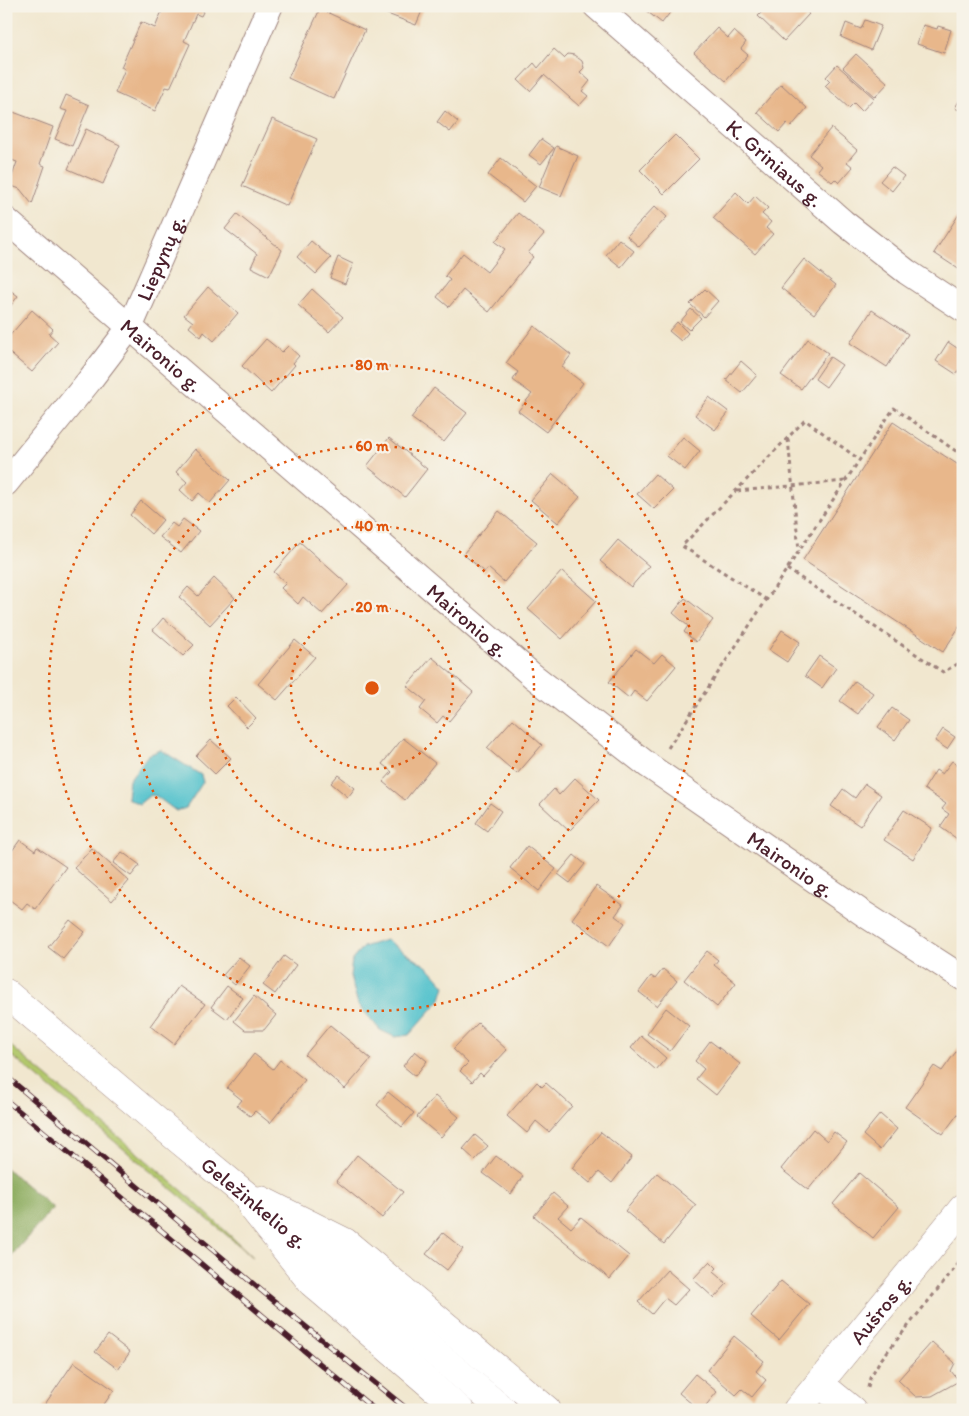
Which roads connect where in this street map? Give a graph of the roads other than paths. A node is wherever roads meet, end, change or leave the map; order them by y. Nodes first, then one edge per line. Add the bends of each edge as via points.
1 (270, 6) edge
2 (596, 6) edge
3 (6, 220) edge
4 (963, 309) edge
5 (130, 327) junction
6 (6, 483) edge
7 (963, 978) edge
8 (6, 993) edge
9 (237, 1188) junction
10 (963, 1208) edge
11 (819, 1383) junction
12 (861, 1402) edge
13 (460, 1410) edge
14 (503, 1410) edge
15 (548, 1410) edge
16 (797, 1410) edge

1 - 5 street, Liepynų g.
2 - 4 street, K. Griniaus g. via 843,222
3 - 5 street, Maironio g.
5 - 6 street, Liepynų g.
5 - 7 street, Maironio g. via 533,676 649,766
8 - 9 street, Geležinkelio g.
9 - 13 street via 312,1283
9 - 14 street, Geležinkelio g.
9 - 15 street via 345,1242
10 - 11 street, Aušros g.
11 - 12 street
11 - 16 street, Aušros g.

